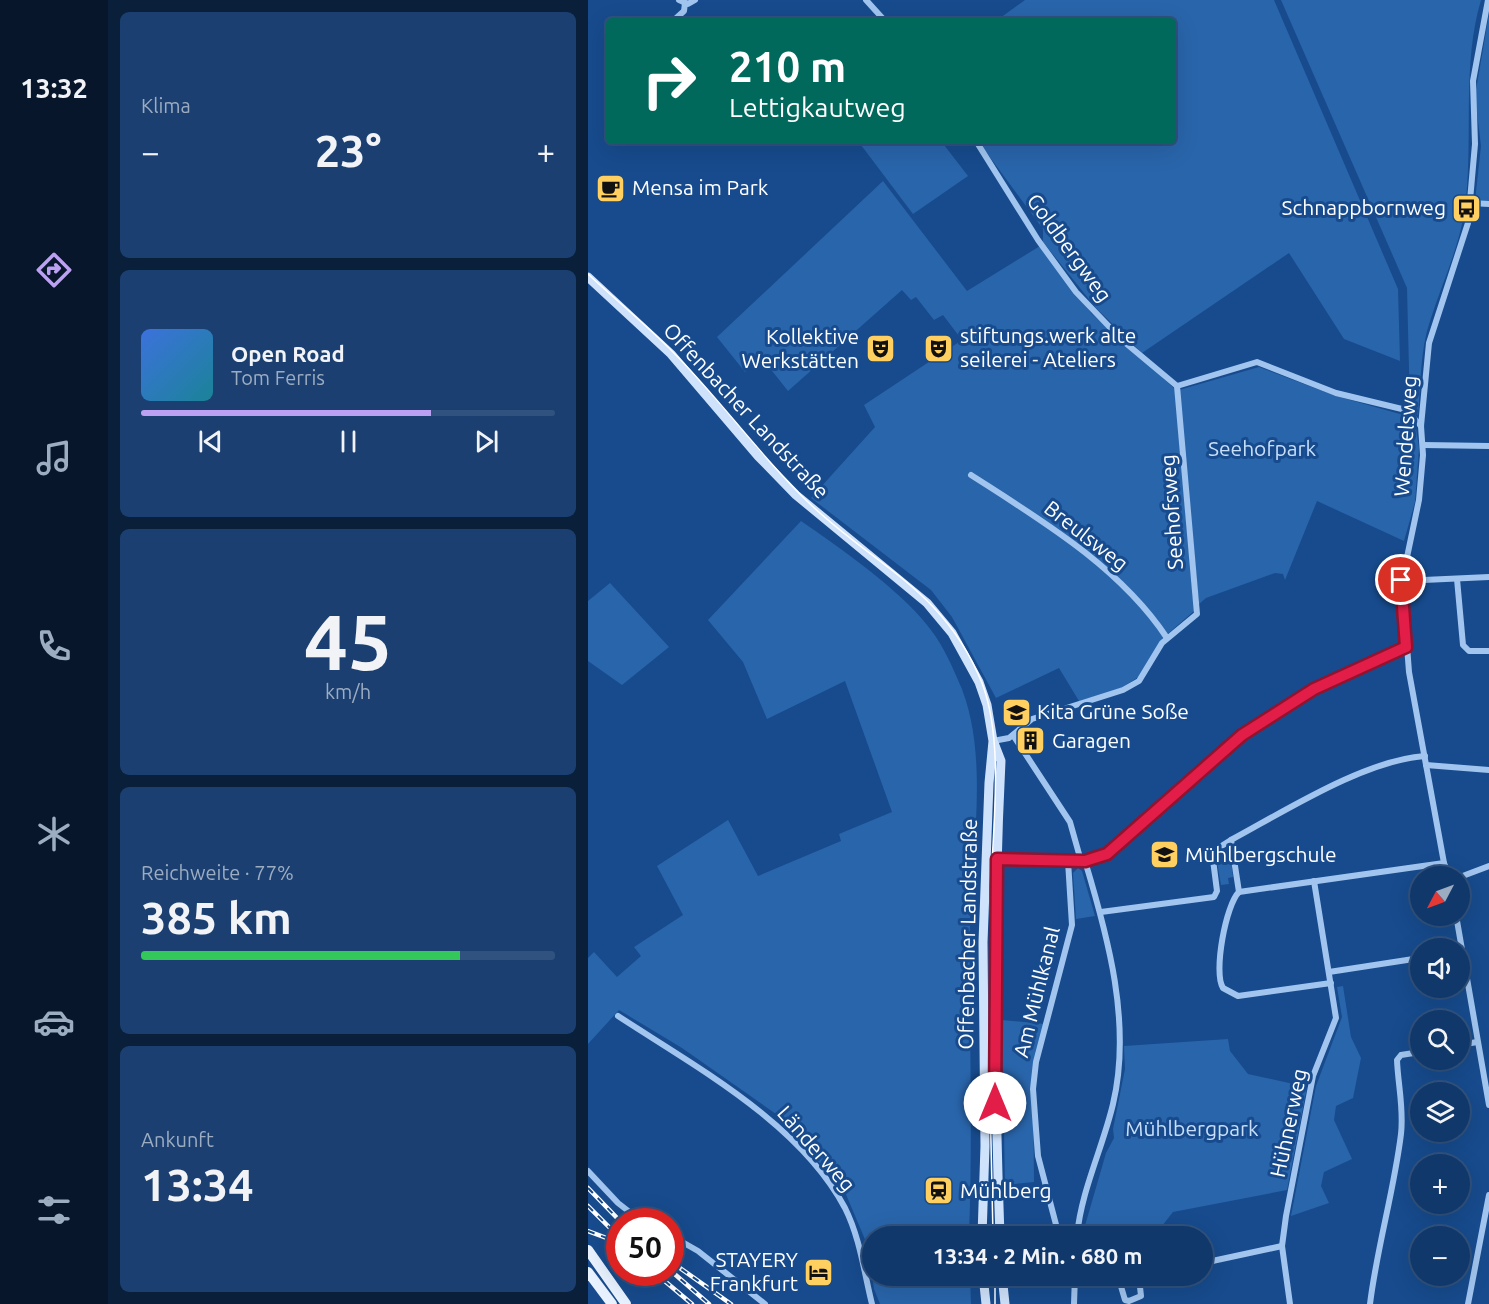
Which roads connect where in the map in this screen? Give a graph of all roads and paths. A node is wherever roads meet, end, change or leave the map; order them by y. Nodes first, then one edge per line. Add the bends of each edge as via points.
1 (695, 0) edge
2 (866, 0) edge
3 (1488, 0) edge
4 (682, 2) edge
5 (676, 18) edge
6 (882, 18) edge
7 (978, 144) edge
8 (1471, 203) junction
9 (1489, 204) edge
10 (588, 277) edge
11 (1177, 386) junction
12 (1421, 426) junction
13 (1423, 446) junction
14 (1489, 446) edge
15 (971, 475) dead end
16 (1489, 577) edge
17 (1457, 579) junction
18 (1401, 580) junction
19 (1167, 638) junction
20 (1406, 647) junction
21 (1489, 651) edge
22 (1013, 735) junction
23 (993, 741) junction
24 (1425, 756) junction
25 (1426, 765) junction
26 (1489, 770) edge
27 (1231, 840) junction
28 (986, 858) junction
29 (997, 859) junction
30 (1068, 861) junction
31 (1083, 861) junction
32 (1444, 863) junction
33 (1445, 866) edge
34 (1489, 866) edge
35 (1470, 873) edge
36 (1314, 881) junction
37 (1239, 892) junction
38 (1101, 912) junction
39 (1410, 960) edge
40 (1329, 972) junction
41 (1331, 983) junction
42 (1470, 998) edge
43 (618, 1016) dead end
44 (1478, 1042) junction
45 (1470, 1043) edge
46 (1410, 1054) edge
47 (1489, 1105) edge
48 (588, 1171) edge
49 (984, 1192) junction
50 (998, 1193) junction
51 (1489, 1195) edge
52 (624, 1208) edge
53 (982, 1226) edge
54 (1000, 1226) edge
55 (1056, 1226) edge
56 (1080, 1226) edge
57 (684, 1243) edge
58 (1282, 1246) junction
59 (588, 1250) edge
60 (592, 1261) edge
61 (1213, 1261) edge
62 (588, 1272) edge
63 (984, 1286) edge
64 (1003, 1286) edge
65 (1072, 1286) edge
66 (1074, 1286) edge
67 (1074, 1291) junction
68 (612, 1304) edge
69 (626, 1304) edge
70 (765, 1304) edge
71 (872, 1304) edge
72 (986, 1304) edge
73 (1005, 1304) edge
74 (1074, 1304) edge
75 (1290, 1304) edge
76 (1370, 1304) edge
77 (1468, 1304) edge

1 - 4 street
2 - 6 street
3 - 8 street, Wendelsweg via 1473,81 1475,144
4 - 5 street via 684,11
7 - 11 street, Goldbergweg via 1076,292 1122,340
8 - 9 street
8 - 12 street, Wendelsweg via 1466,237 1429,343
10 - 23 main road, Offenbacher Landstraße via 671,354 796,495 940,617 979,682
11 - 12 street via 1257,362 1336,393 1406,410
11 - 19 street, Seehofsweg via 1191,567 1198,607 1197,614
12 - 13 street, Wendelsweg
13 - 14 street
13 - 18 street, Wendelsweg via 1419,500
15 - 19 street, Breulsweg via 1033,515 1101,567 1146,608
16 - 17 street
17 - 18 street
17 - 21 street via 1463,645 1469,651
18 - 20 street, Wendelsweg
19 - 22 street via 1139,681 1123,690 1032,719
20 - 24 street, Wendelsweg
20 - 31 street via 1314,689 1264,721 1210,761 1112,850
22 - 23 street
22 - 31 street via 1070,822
23 - 28 main road, Offenbacher Landstraße
23 - 29 main road, Offenbacher Landstraße via 1001,761
24 - 25 street, Wendelsweg
24 - 27 street via 1401,759 1339,783
25 - 26 street
25 - 32 street, Wendelsweg
27 - 37 street
27 - 38 street via 1212,852 1216,896
28 - 29 street
28 - 49 main road, Offenbacher Landstraße
29 - 30 street
29 - 50 main road, Offenbacher Landstraße via 994,1038
30 - 31 street
30 - 55 street, Am Mühlkanal via 1072,925 1036,1062 1033,1089 1038,1156
31 - 38 street
32 - 33 street, Wendelsweg
32 - 36 street
34 - 35 street
36 - 37 street
36 - 40 street, Hühnerweg
37 - 41 street via 1230,902 1217,973 1223,988 1238,996
38 - 56 street via 1117,1002 1120,1065 1114,1103
39 - 40 street
40 - 41 street, Hühnerweg
41 - 58 street, Hühnerweg via 1336,1023 1313,1076
42 - 44 street
43 - 71 street, Länderweg via 761,1111 810,1161 834,1190 853,1227
44 - 45 street
44 - 47 street
46 - 76 street via 1397,1060 1401,1135
48 - 52 street
49 - 50 main road via 992,1189
49 - 53 main road, Offenbacher Landstraße
50 - 54 main road, Offenbacher Landstraße
51 - 77 street
57 - 70 street
58 - 61 street
58 - 75 street, Hühnerweg
59 - 60 main road
60 - 69 main road
62 - 68 main road
63 - 72 main road
64 - 73 main road
65 - 67 street
66 - 67 street
67 - 74 street

